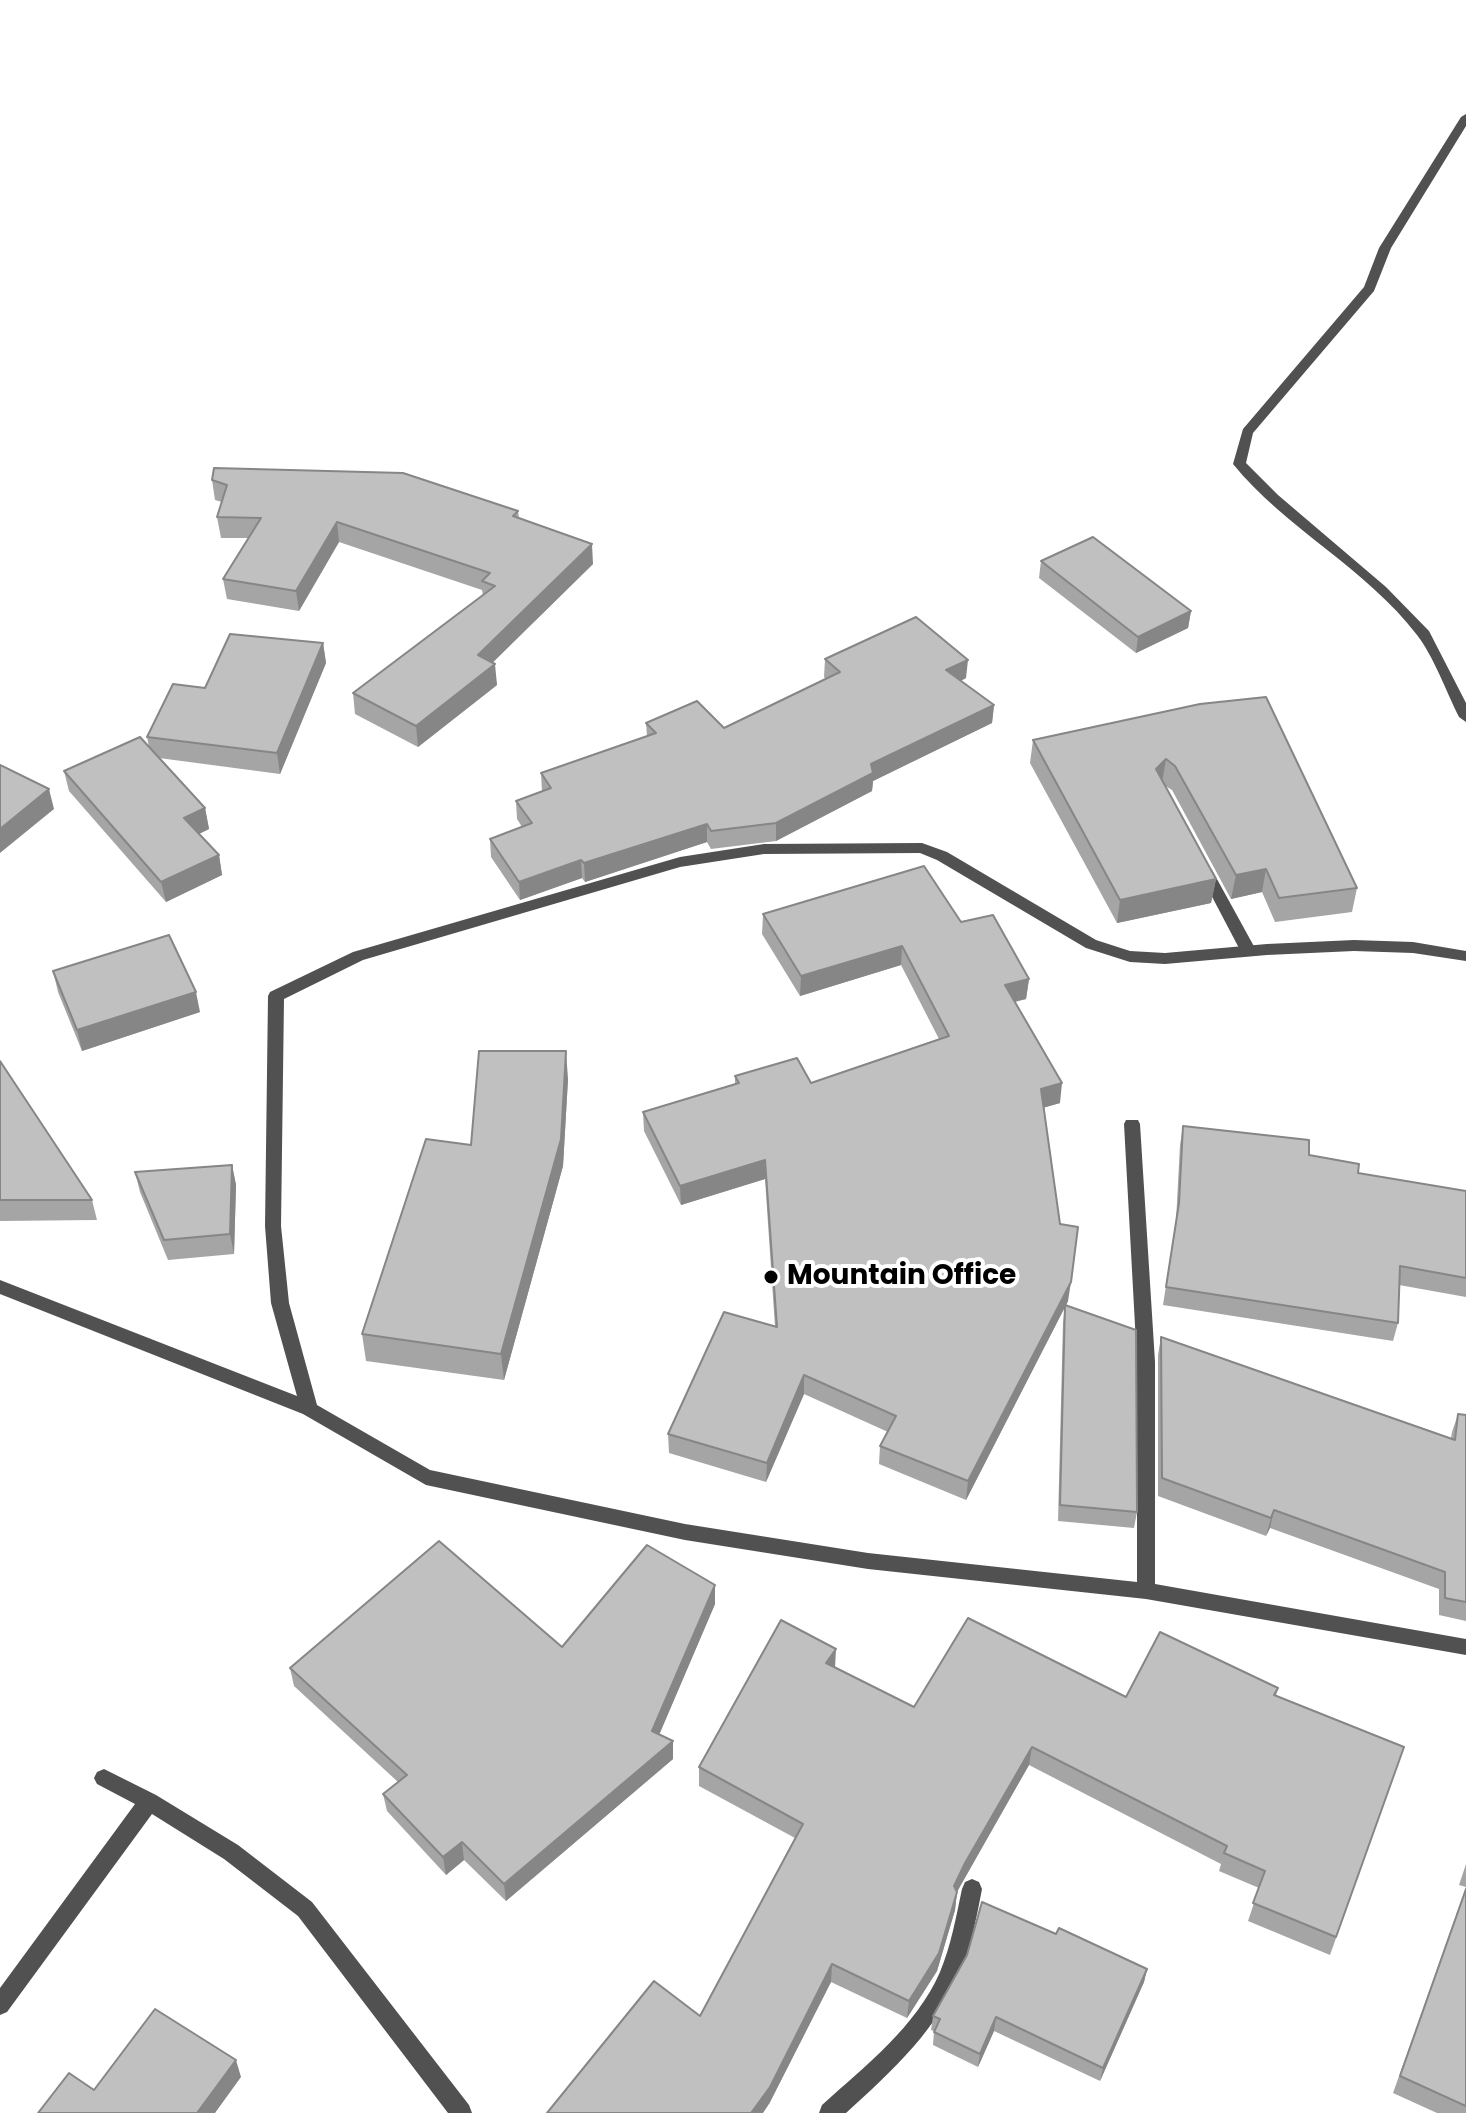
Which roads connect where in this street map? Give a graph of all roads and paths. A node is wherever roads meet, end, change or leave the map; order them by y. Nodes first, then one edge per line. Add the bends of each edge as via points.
1 (1466, 117) edge
2 (1466, 717) edge
3 (1198, 858) edge
4 (1248, 950) junction
5 (1466, 956) edge
6 (1132, 1124) dead end
7 (0, 1287) edge
8 (309, 1409) junction
9 (1146, 1591) junction
10 (1466, 1647) edge
11 (104, 1778) dead end
12 (149, 1801) junction
13 (972, 1889) dead end
14 (0, 2005) edge
15 (461, 2113) edge
16 (830, 2113) edge

1 - 2 street via 1385,248 1370,288 1247,432 1239,464 1424,634
3 - 4 street
4 - 5 street via 1325,945
4 - 8 street via 1147,961 1117,956 922,848 764,849 651,870 358,956 299,984 276,996 273,1226 280,1303
6 - 9 street via 1146,1362
7 - 8 street
8 - 9 street via 426,1477 685,1532 837,1556
9 - 10 street
11 - 12 street
12 - 14 street
12 - 15 street via 231,1852 305,1909
13 - 16 street via 956,1957 939,1996 900,2049

